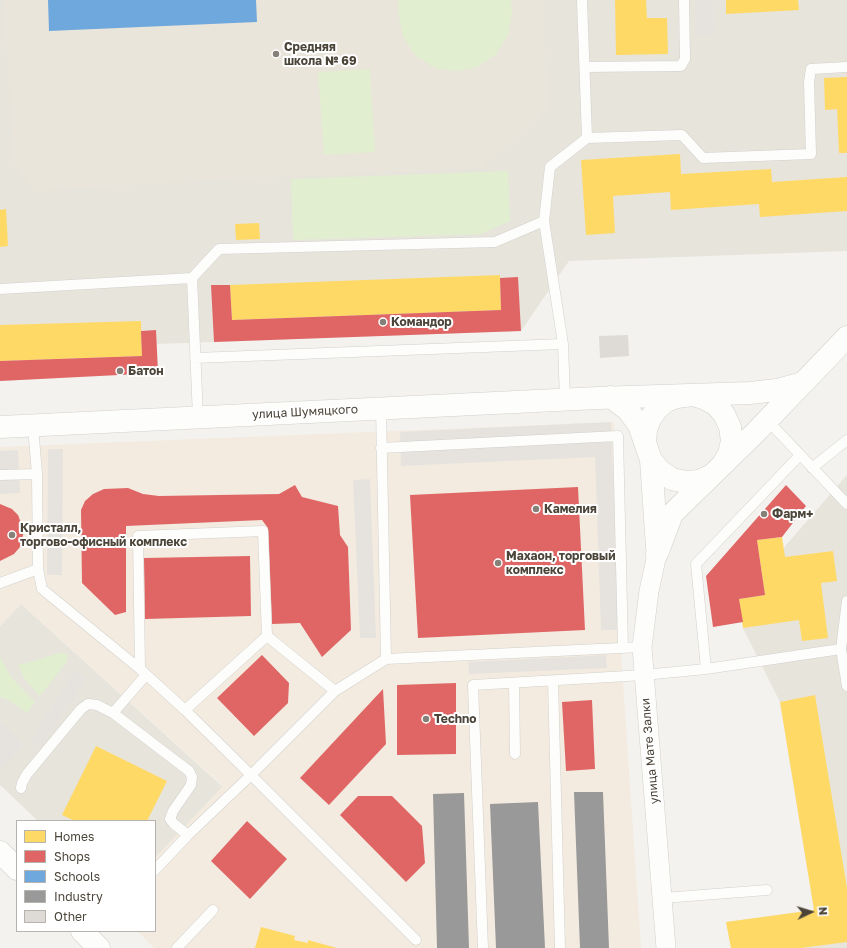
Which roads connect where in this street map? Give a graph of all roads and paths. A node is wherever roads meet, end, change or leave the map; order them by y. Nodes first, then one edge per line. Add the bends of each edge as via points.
1 (582, 0) edge
2 (684, 0) edge
3 (585, 67) junction
4 (847, 67) edge
5 (587, 138) junction
6 (544, 221) junction
7 (192, 278) junction
8 (0, 289) edge
9 (847, 337) edge
10 (563, 344) junction
11 (195, 358) junction
12 (802, 384) junction
13 (692, 395) junction
14 (611, 397) junction
15 (565, 400) junction
16 (381, 409) junction
17 (198, 417) junction
18 (767, 420) junction
19 (33, 426) junction
20 (0, 427) edge
21 (847, 440) edge
22 (381, 448) junction
23 (648, 451) junction
24 (800, 456) junction
25 (812, 468) junction
26 (717, 470) junction
27 (37, 474) junction
28 (0, 475) edge
29 (847, 504) edge
30 (657, 554) junction
31 (38, 569) junction
32 (0, 583) edge
33 (847, 601) edge
34 (267, 636) junction
35 (633, 647) junction
36 (841, 649) junction
37 (386, 659) junction
38 (706, 669) junction
39 (143, 672) junction
40 (644, 675) junction
41 (553, 681) junction
42 (514, 683) junction
43 (847, 686) edge
44 (335, 691) junction
45 (185, 710) junction
46 (113, 713) junction
47 (515, 754) dead end
48 (251, 775) junction
49 (21, 788) dead end
50 (188, 835) junction
51 (0, 852) edge
52 (16, 868) edge
53 (156, 869) edge
54 (767, 890) dead end
55 (663, 898) junction
56 (213, 910) dead end
57 (83, 932) edge
58 (416, 940) dead end
59 (99, 948) edge
60 (177, 948) edge
61 (483, 948) edge
62 (560, 948) edge
63 (666, 948) edge

1 - 3 lane
2 - 3 lane via 686,59 681,66
3 - 5 lane
4 - 5 lane via 811,70 811,154 703,158 682,135
5 - 6 lane via 550,167
6 - 7 lane via 495,242 219,249
6 - 10 lane
7 - 8 lane
7 - 11 lane
9 - 12 street
10 - 11 lane
10 - 15 lane
11 - 17 lane
12 - 13 street via 750,393
12 - 18 street
13 - 14 street, улица Шумяцкого
13 - 23 street via 666,401 657,409 648,424
13 - 26 street via 715,404 724,414 730,427 732,441 729,454
14 - 15 street, улица Шумяцкого
14 - 23 street via 628,410 639,425
15 - 16 street, улица Шумяцкого
16 - 17 street, улица Шумяцкого
16 - 22 lane
17 - 19 street, улица Шумяцкого
18 - 24 lane
18 - 26 street
19 - 20 street, улица Шумяцкого
19 - 27 lane
21 - 25 lane
22 - 35 lane via 618,436
22 - 37 lane
23 - 26 street via 660,471 672,479 685,482 699,481
23 - 30 street
24 - 25 lane
24 - 38 lane via 696,564
25 - 29 lane
26 - 30 street via 672,514
27 - 28 lane
27 - 31 lane
30 - 35 street, улица Мате Залки
31 - 32 lane
31 - 39 lane via 42,589
33 - 36 lane
34 - 39 lane via 263,532 138,536
34 - 44 lane
34 - 45 lane
35 - 37 lane
35 - 40 street, улица Мате Залки
36 - 38 lane
36 - 43 lane
37 - 44 lane
38 - 40 lane
39 - 45 lane
39 - 46 lane
40 - 41 lane
40 - 55 street, улица Мате Залки
41 - 42 lane
41 - 62 lane
42 - 47 lane
42 - 61 lane via 473,686
44 - 48 lane
45 - 48 lane
46 - 49 lane via 97,705 88,704 81,709 27,774
46 - 50 lane via 189,772 192,777 191,785 170,819
48 - 50 lane
48 - 58 lane
50 - 53 lane
51 - 52 street
54 - 55 lane
55 - 63 street, улица Мате Залки
56 - 60 lane
57 - 59 street

